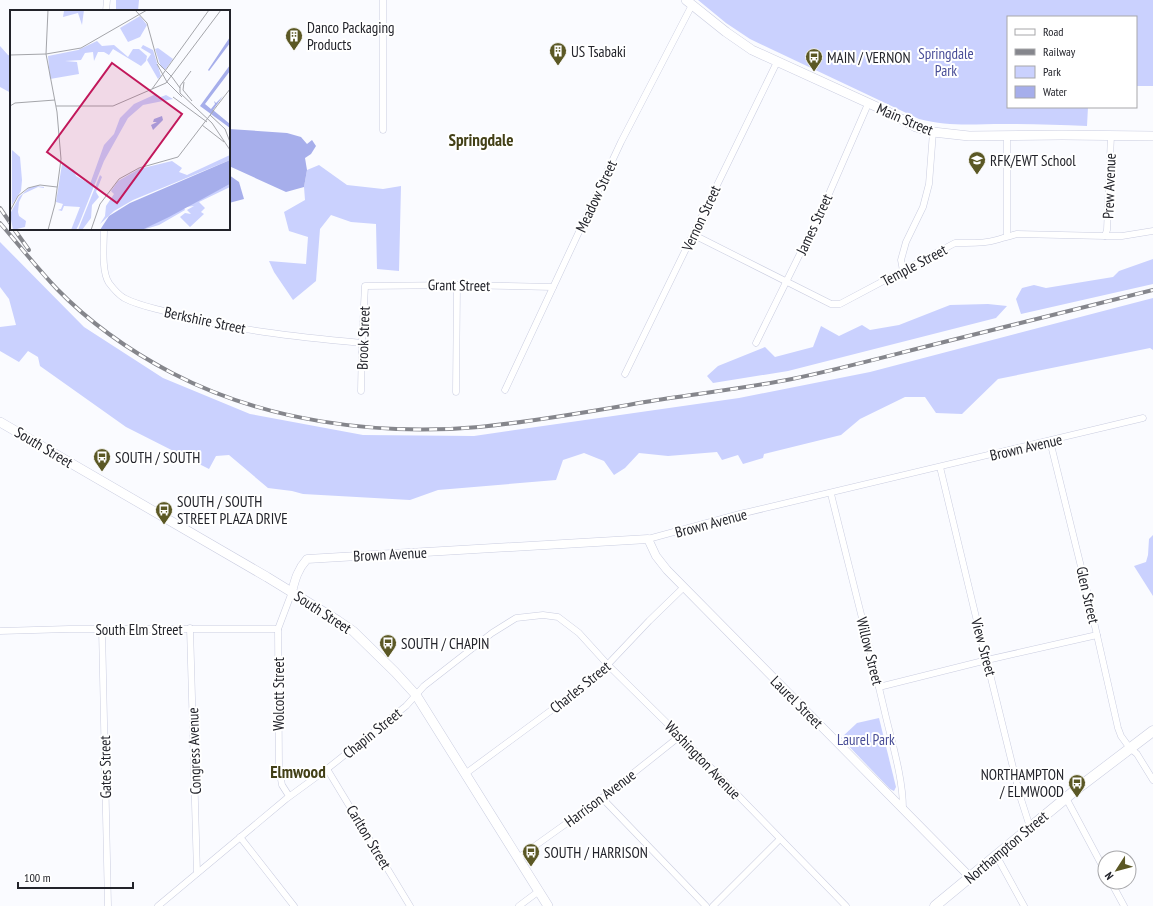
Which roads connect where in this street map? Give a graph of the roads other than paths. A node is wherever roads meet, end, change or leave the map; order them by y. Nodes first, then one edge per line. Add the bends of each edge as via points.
1 (107, 0) edge
2 (382, 0) edge
3 (689, 2) edge
4 (106, 10) edge
5 (776, 62) junction
6 (868, 104) junction
7 (383, 130) dead end
8 (933, 132) junction
9 (1007, 135) junction
10 (1111, 135) junction
11 (1153, 136) edge
12 (104, 230) edge
13 (1153, 231) edge
14 (694, 235) junction
15 (1007, 236) junction
16 (1105, 236) junction
17 (903, 271) junction
18 (787, 282) junction
19 (458, 285) junction
20 (365, 286) joint
21 (553, 287) junction
22 (362, 343) junction
23 (756, 343) dead end
24 (625, 374) dead end
25 (362, 390) dead end
26 (505, 390) dead end
27 (456, 392) dead end
28 (1143, 418) dead end
29 (0, 422) edge
30 (1050, 441) junction
31 (940, 466) junction
32 (831, 494) junction
33 (648, 539) junction
34 (684, 587) junction
35 (292, 592) junction
36 (559, 617) joint
37 (190, 628) junction
38 (102, 629) junction
39 (278, 629) junction
40 (0, 631) edge
41 (1097, 636) junction
42 (987, 660) junction
43 (608, 665) junction
44 (879, 688) junction
45 (416, 695) junction
46 (1153, 730) edge
47 (680, 736) junction
48 (1129, 748) junction
49 (328, 769) junction
50 (465, 774) junction
51 (1153, 780) edge
52 (289, 796) junction
53 (602, 798) junction
54 (1066, 798) junction
55 (903, 809) junction
56 (1030, 827) junction
57 (240, 837) junction
58 (780, 839) junction
59 (996, 855) junction
60 (1097, 856) edge
61 (518, 858) junction
62 (197, 873) junction
63 (970, 877) junction
64 (1115, 890) edge
65 (539, 891) junction
66 (108, 906) edge
67 (158, 906) edge
68 (294, 906) edge
69 (410, 906) edge
70 (519, 906) edge
71 (548, 906) edge
72 (706, 906) edge
73 (712, 906) edge
74 (846, 906) edge
75 (935, 906) edge
76 (1024, 906) edge
77 (1124, 906) edge

1 - 4 street
2 - 7 street
3 - 5 main road, Main Street via 752,50
3 - 21 street, Meadow Street
5 - 6 main road, Main Street
5 - 14 street, Vernon Street
6 - 8 main road, Main Street via 916,127
6 - 18 street, James Street
8 - 9 main road, Main Street via 969,136
8 - 17 street via 929,184 923,207 906,242 901,260
9 - 10 main road, Main Street
9 - 15 street
10 - 11 main road, Main Street
10 - 16 street, Prew Avenue
12 - 22 street, Berkshire Street via 104,267 108,282 123,297 187,318 244,329
13 - 16 street, Temple Street
14 - 18 street, Temple Street
14 - 24 street, Vernon Street
15 - 16 street, Temple Street
15 - 17 street, Temple Street via 975,243 954,243
17 - 18 street, Temple Street via 840,304 831,304
18 - 23 street, James Street
19 - 20 street, Grant Street
19 - 21 street, Grant Street
19 - 27 street
20 - 22 street, Brook Street
21 - 26 street, Meadow Street
22 - 25 street, Brook Street
28 - 30 street, Brown Avenue
29 - 35 main road, South Street
30 - 31 street, Brown Avenue
30 - 41 street, Glen Street
31 - 32 street, Brown Avenue
31 - 42 street, View Street
32 - 33 street, Brown Avenue via 740,514
32 - 44 street, Willow Street
33 - 34 street, Laurel Street via 659,561
33 - 35 street, Brown Avenue via 306,559 294,580
34 - 43 street, Charles Street
34 - 55 street, Laurel Street
35 - 39 street, Wolcott Street
35 - 45 main road, South Street via 353,631
36 - 43 street, Washington Avenue via 579,633
36 - 45 street, Chapin Street via 528,616 510,620 424,686
37 - 38 street, South Elm Street
37 - 39 street, South Elm Street
37 - 62 street, Congress Avenue
38 - 40 street, South Elm Street
38 - 66 street, Gates Street
39 - 52 street, Wolcott Street via 279,768 282,785
41 - 42 street
41 - 48 street, Glen Street via 1118,728
42 - 44 street
42 - 56 street, View Street
43 - 47 street, Washington Avenue
43 - 50 street, Charles Street via 595,678
44 - 55 street, Willow Street via 900,780
45 - 49 street, Chapin Street
45 - 50 main road, South Street
46 - 48 main road, Northampton Street
47 - 53 street, Harrison Avenue
47 - 58 street, Washington Avenue
48 - 51 street, Glen Street via 1137,754
48 - 54 main road, Northampton Street
49 - 52 street, Chapin Street
49 - 69 street, Carlton Street
50 - 61 main road, South Street
52 - 57 street, Chapin Street
53 - 61 street, Harrison Avenue
53 - 72 street
54 - 56 main road, Northampton Street
54 - 60 street
55 - 63 street, Laurel Street
56 - 59 main road, Northampton Street
57 - 62 street, Chapin Street
57 - 68 street
58 - 73 street
58 - 74 street, Washington Avenue
59 - 63 main road, Northampton Street
59 - 76 street
61 - 65 main road, South Street
62 - 67 street, Chapin Street
63 - 75 main road, Northampton Street
64 - 77 street
65 - 70 street
65 - 71 main road, South Street

